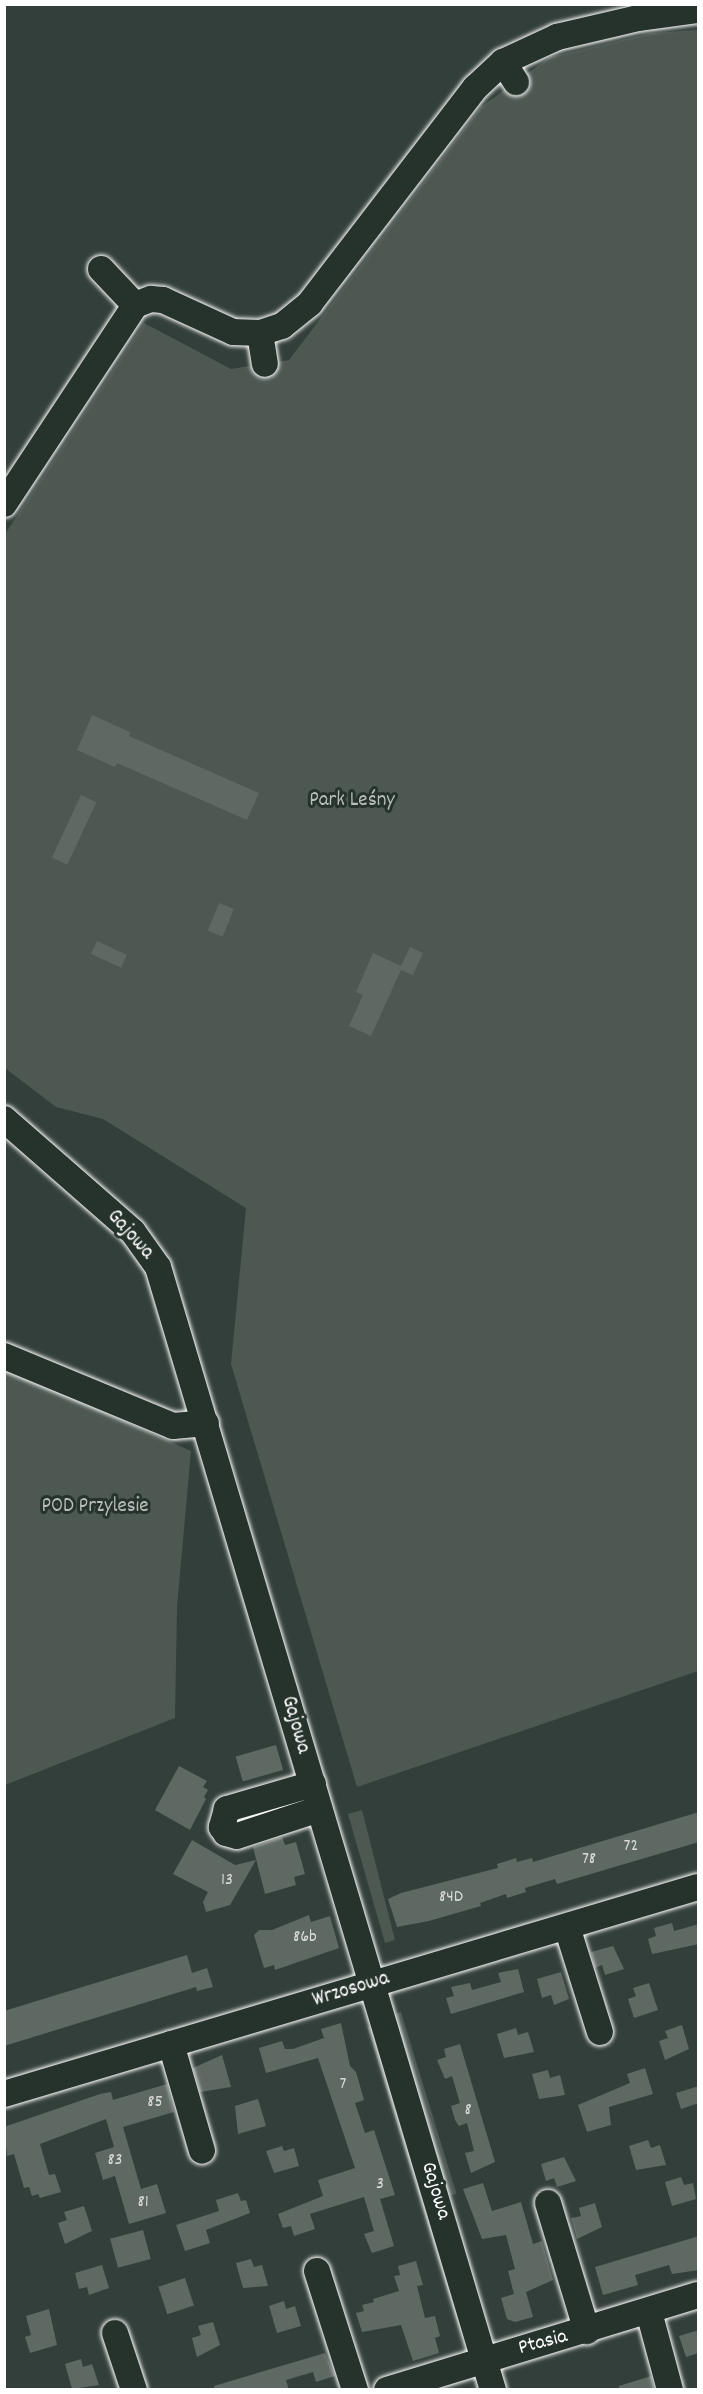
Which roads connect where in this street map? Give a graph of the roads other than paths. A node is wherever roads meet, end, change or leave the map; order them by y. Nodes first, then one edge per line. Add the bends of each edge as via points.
1 (699, 10) edge
2 (100, 269) dead end
3 (130, 321) junction
4 (260, 333) junction
5 (265, 364) dead end
6 (4, 504) edge
7 (4, 1119) edge
8 (4, 1356) edge
9 (206, 1423) junction
10 (312, 1784) junction
11 (319, 1809) junction
12 (699, 1887) edge
13 (567, 1927) junction
14 (373, 1984) junction
15 (600, 2032) dead end
16 (171, 2043) junction
17 (4, 2094) edge
18 (202, 2151) dead end
19 (548, 2203) dead end
20 (317, 2271) dead end
21 (699, 2295) edge
22 (649, 2312) junction
23 (587, 2331) junction
24 (116, 2333) dead end
25 (485, 2359) junction
26 (134, 2390) edge
27 (355, 2390) edge
28 (387, 2390) edge
29 (493, 2390) edge
30 (670, 2390) edge

1 - 4 street via 638,18 547,40 510,72 468,96 310,303 291,321
2 - 3 street
3 - 4 street via 151,299 163,300 225,331
3 - 6 street
4 - 5 street
7 - 9 street, Gajowa via 117,1217 149,1250 168,1295
8 - 9 street via 173,1426
9 - 10 street, Gajowa
10 - 11 street, Gajowa
10 - 11 street via 227,1809 222,1827 226,1833 237,1836
11 - 14 street, Gajowa
12 - 13 street, Wrzosowa
13 - 14 street, Wrzosowa
13 - 15 street
14 - 16 street, Wrzosowa
14 - 25 street, Gajowa
16 - 17 street, Wrzosowa
16 - 18 street
19 - 23 street
20 - 27 street
21 - 22 street, Ptasia
22 - 23 street, Ptasia
22 - 30 street
23 - 25 street, Ptasia
24 - 26 street
25 - 28 street, Ptasia
25 - 29 street, Gajowa

